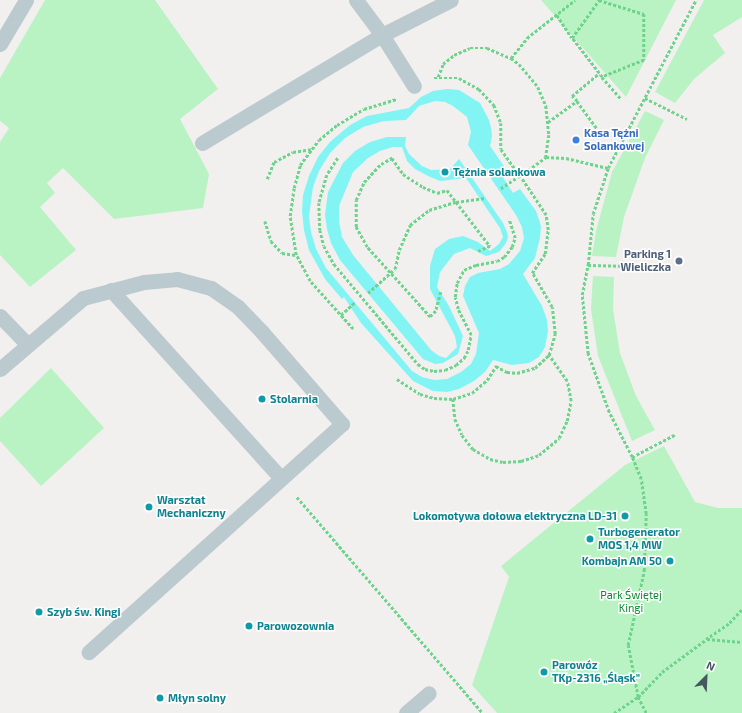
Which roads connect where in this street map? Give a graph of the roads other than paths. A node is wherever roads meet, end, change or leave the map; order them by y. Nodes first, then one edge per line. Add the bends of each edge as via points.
1 (26, 0) edge
2 (356, 0) edge
3 (451, 0) edge
4 (382, 35) junction
5 (0, 44) edge
6 (414, 86) road end
7 (202, 144) dead end
8 (111, 290) junction
9 (0, 316) edge
10 (28, 345) junction
11 (0, 369) edge
12 (281, 478) junction
13 (89, 652) dead end
14 (429, 692) dead end
15 (406, 713) edge

1 - 5 lane
2 - 4 lane
3 - 4 lane
4 - 6 lane
4 - 7 lane
8 - 10 lane via 83,298
8 - 12 lane
8 - 12 lane via 144,282 177,279 211,288 238,307 262,332 342,424
9 - 10 lane
10 - 11 lane
12 - 13 lane
14 - 15 lane

